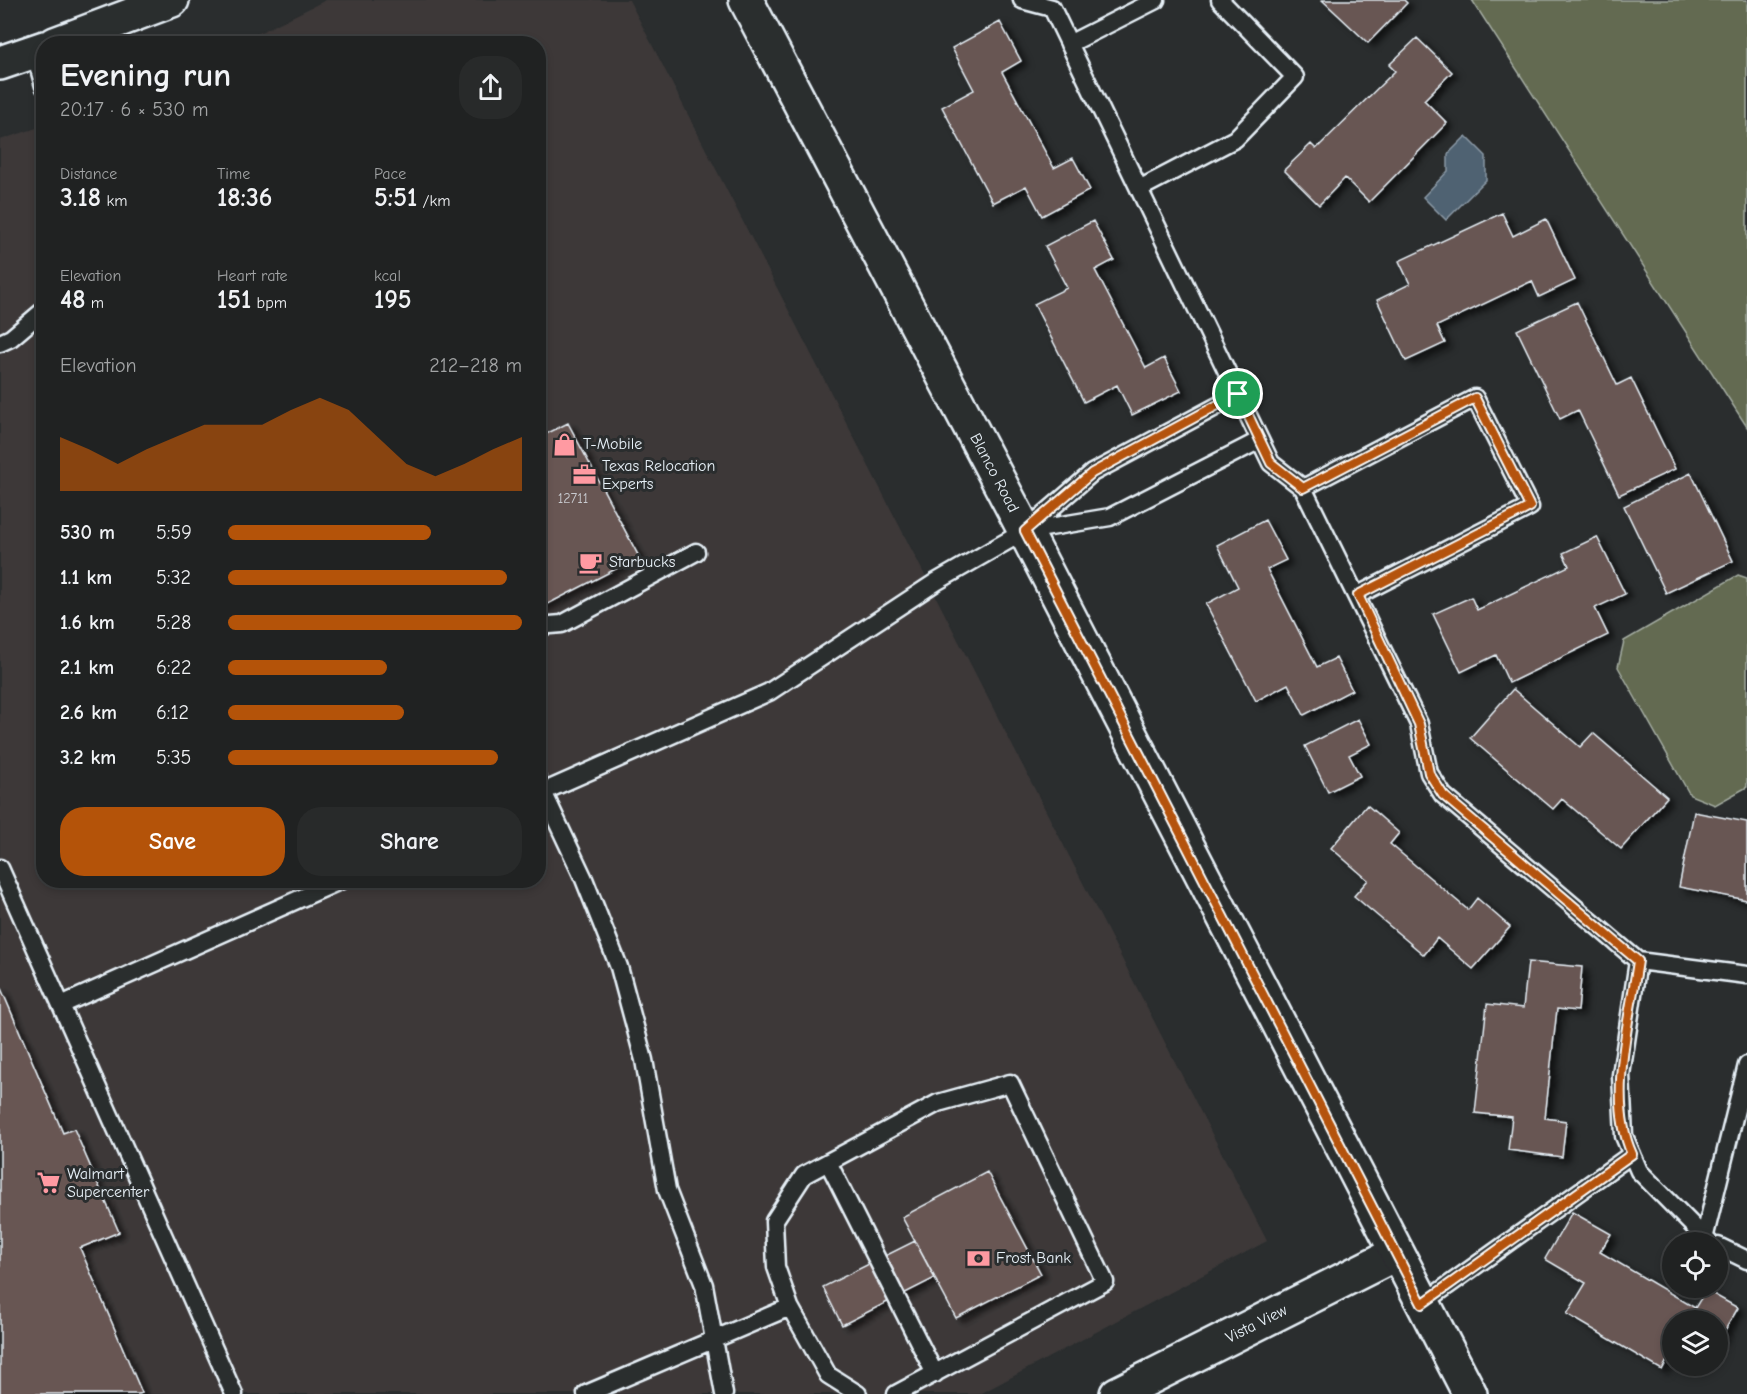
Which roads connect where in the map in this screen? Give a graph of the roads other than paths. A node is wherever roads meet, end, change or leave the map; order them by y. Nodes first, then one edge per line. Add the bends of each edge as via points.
1 (172, 0) edge
2 (746, 0) edge
3 (1022, 0) edge
4 (1155, 0) edge
5 (1220, 0) edge
6 (74, 36) edge
7 (1069, 44) junction
8 (36, 50) edge
9 (0, 63) edge
10 (1139, 189) junction
11 (36, 317) edge
12 (0, 343) edge
13 (1238, 394) junction
14 (1260, 440) junction
15 (1303, 488) junction
16 (1025, 531) junction
17 (696, 552) dead end
18 (1358, 595) junction
19 (546, 625) edge
20 (546, 786) edge
21 (546, 802) edge
22 (0, 868) edge
23 (324, 888) edge
24 (1638, 961) junction
25 (1747, 975) edge
26 (61, 1005) junction
27 (1747, 1065) edge
28 (1632, 1154) junction
29 (828, 1162) junction
30 (1700, 1232) edge
31 (1712, 1232) edge
32 (1728, 1251) edge
33 (1395, 1254) junction
34 (1747, 1260) edge
35 (1422, 1304) junction
36 (790, 1307) junction
37 (713, 1338) junction
38 (935, 1374) junction
39 (234, 1394) edge
40 (586, 1394) edge
41 (724, 1394) edge
42 (858, 1394) edge
43 (896, 1394) edge
44 (1117, 1394) edge
45 (1470, 1394) edge

1 - 6 main road
2 - 16 main road, Blanco Road
3 - 7 lane via 1052,8
4 - 7 lane
5 - 10 lane via 1295,77 1235,139
7 - 10 lane
8 - 9 main road
10 - 13 lane
11 - 12 lane
13 - 14 lane
13 - 16 lane via 1092,473
14 - 15 lane via 1271,463
14 - 16 lane via 1110,517
15 - 18 lane
15 - 18 lane via 1475,398 1530,507
16 - 20 lane via 936,582 769,692
16 - 33 main road, Blanco Road
17 - 19 lane via 562,624
18 - 24 lane via 1419,724 1429,773 1443,795
21 - 37 lane via 588,889 619,967 644,1060 667,1190 704,1285
22 - 26 lane
23 - 26 lane
24 - 25 lane
24 - 28 lane via 1621,1076 1624,1136
26 - 39 lane
27 - 31 lane
28 - 30 lane via 1639,1171
28 - 35 lane
29 - 36 lane via 804,1175 774,1221 776,1266
29 - 38 lane
29 - 38 lane via 938,1103 1010,1083 1105,1282
32 - 34 lane
33 - 35 main road, Blanco Road
33 - 44 main road, Vista View
35 - 45 main road, Blanco Road
36 - 37 lane
36 - 42 lane via 828,1375
37 - 40 lane
37 - 41 lane
38 - 43 lane

